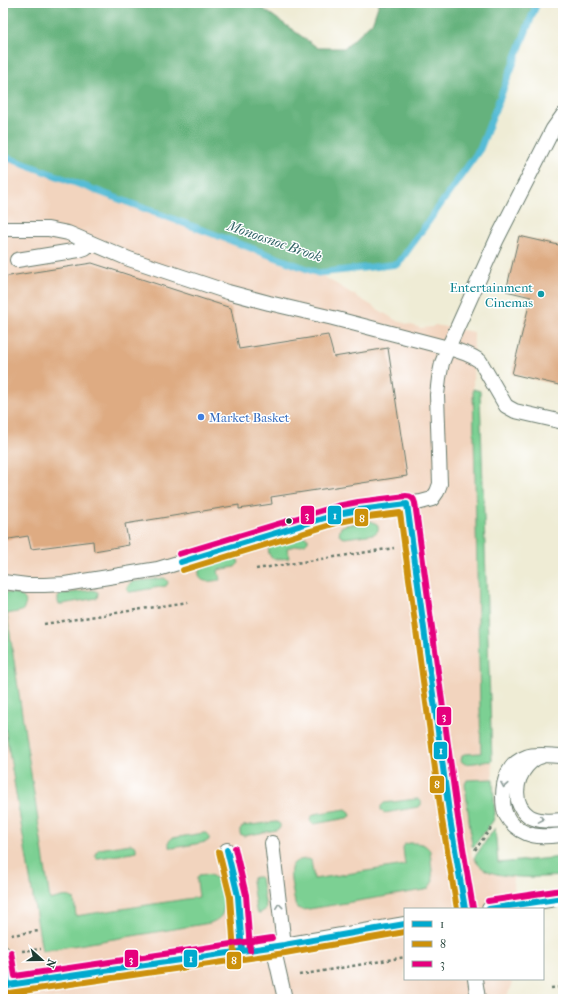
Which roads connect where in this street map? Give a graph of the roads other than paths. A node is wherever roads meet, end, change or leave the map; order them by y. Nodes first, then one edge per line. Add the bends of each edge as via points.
1 (563, 115) edge
2 (3, 229) edge
3 (91, 243) junction
4 (17, 260) dead end
5 (448, 348) junction
6 (563, 422) edge
7 (407, 504) junction
8 (3, 582) edge
9 (557, 756) edge
10 (563, 820) edge
11 (563, 835) edge
12 (272, 843) dead end
13 (227, 850) dead end
14 (563, 898) edge
15 (465, 908) edge
16 (497, 908) edge
17 (404, 924) edge
18 (279, 946) junction
19 (242, 951) junction
20 (3, 953) edge
21 (475, 980) edge
22 (5, 986) edge
23 (285, 999) edge
24 (478, 999) edge

1 - 5 lane via 553,129 497,239
2 - 3 lane via 48,229 68,233
3 - 4 lane via 79,250
3 - 5 lane via 129,259 228,292
5 - 6 lane via 474,356 480,361 506,406 515,411
5 - 7 lane via 442,364 437,395 440,484 432,499
7 - 8 lane via 338,514 158,569 64,584 27,585
7 - 15 lane via 450,819
9 -> 10 lane via 537,758 530,762 522,773 517,788 520,805 530,816 542,820
9 -> 11 lane via 536,755 518,760 506,776 504,807 511,822 526,833 535,836
18 -> 12 lane
13 - 19 lane via 238,896
14 - 16 lane
17 - 18 lane
18 - 19 lane
18 - 23 lane
19 - 22 lane
20 - 22 lane
21 - 24 lane

